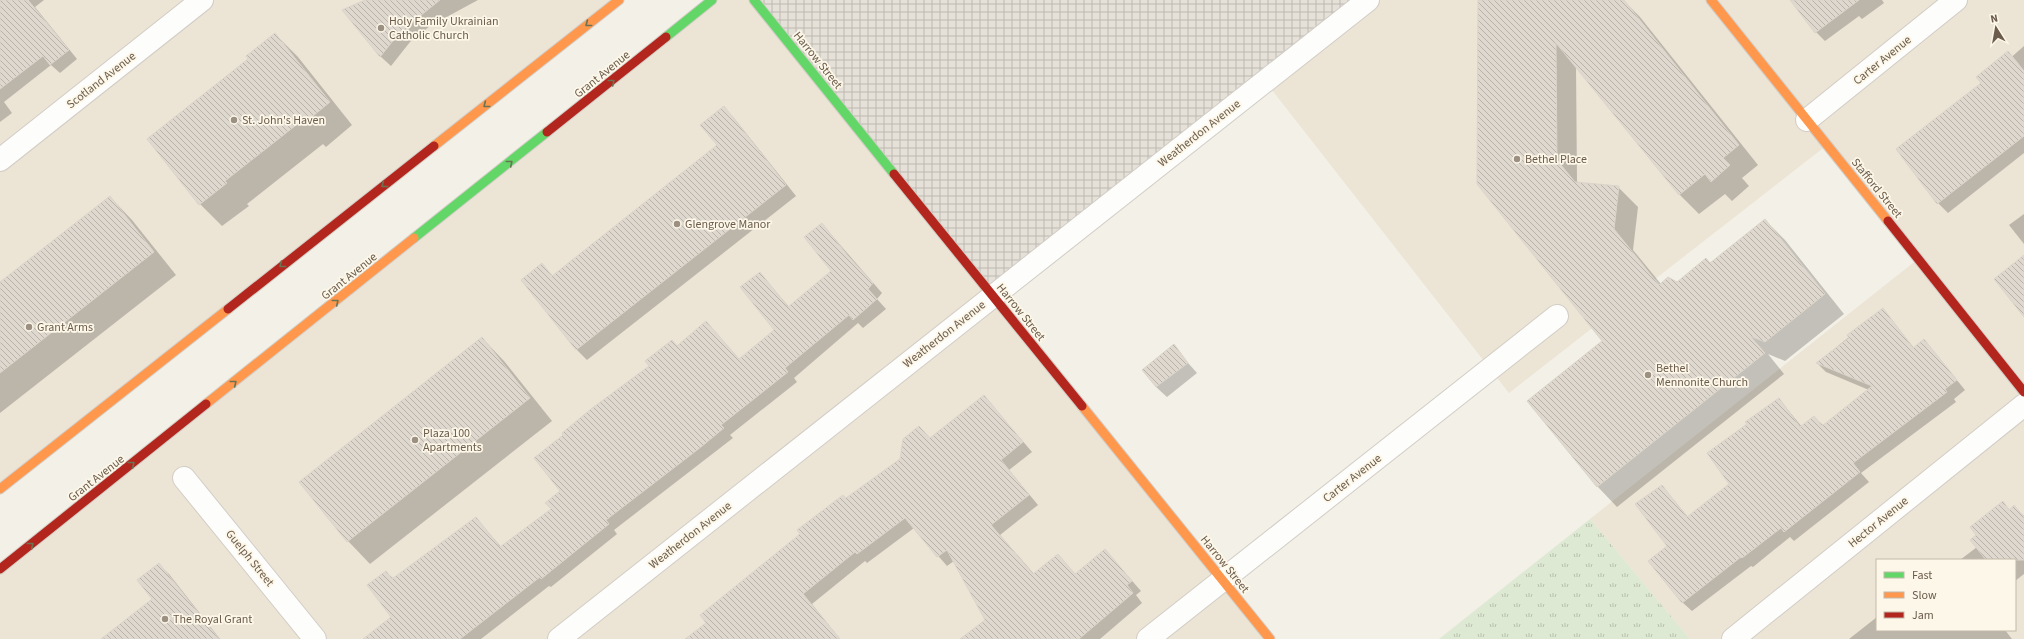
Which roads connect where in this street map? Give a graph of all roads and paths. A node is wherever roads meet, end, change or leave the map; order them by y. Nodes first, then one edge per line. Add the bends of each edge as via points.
1 (202, 0) edge
2 (619, 0) edge
3 (712, 0) edge
4 (754, 0) edge
5 (1368, 0) edge
6 (1711, 0) edge
7 (1956, 0) edge
8 (1807, 120) junction
9 (0, 160) edge
10 (993, 296) junction
11 (1557, 316) dead end
12 (2024, 392) edge
13 (2024, 405) edge
14 (184, 478) dead end
15 (0, 488) edge
16 (0, 569) edge
17 (1222, 580) junction
18 (315, 639) edge
19 (559, 639) edge
20 (1148, 639) edge
21 (1270, 639) edge
22 (1733, 639) edge

1 - 9 street, Scotland Avenue
2 -> 15 main road
16 -> 3 main road, Grant Avenue
4 - 10 main road, Harrow Street
5 - 10 street, Weatherdon Avenue
6 - 8 main road, Stafford Street
7 - 8 street, Carter Avenue
8 - 12 main road, Stafford Street
10 - 17 main road, Harrow Street
10 - 19 street, Weatherdon Avenue
11 - 17 street, Carter Avenue
13 - 22 street, Hector Avenue
14 - 18 street, Guelph Street
17 - 20 street, Carter Avenue
17 - 21 main road, Harrow Street

